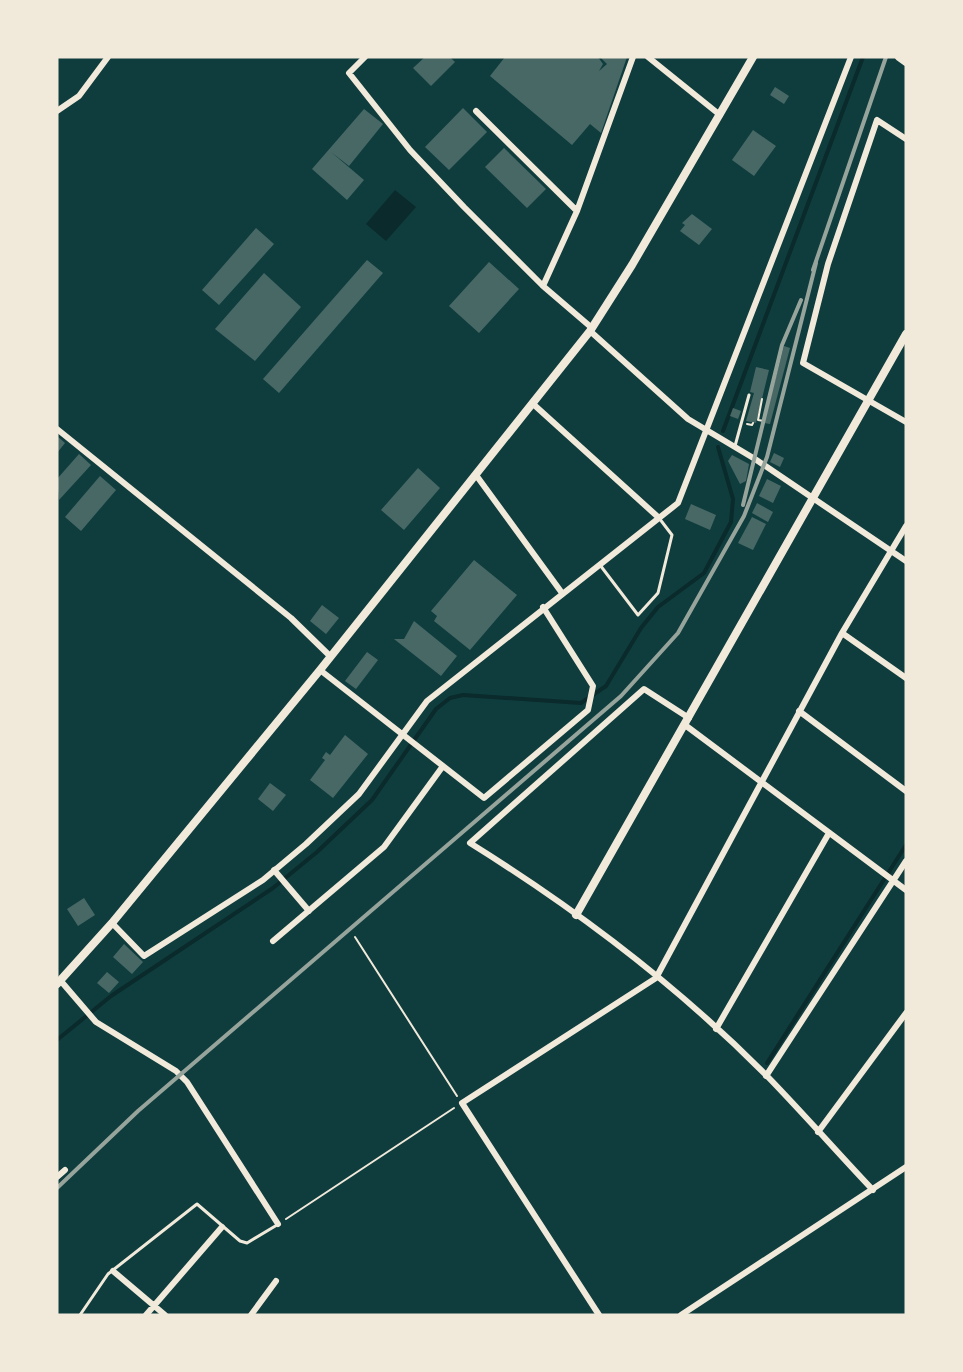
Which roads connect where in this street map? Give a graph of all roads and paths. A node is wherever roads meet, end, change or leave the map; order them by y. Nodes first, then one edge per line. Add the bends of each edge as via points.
1 (108, 57) edge
2 (365, 57) edge
3 (633, 57) edge
4 (648, 57) edge
5 (753, 57) edge
6 (851, 57) edge
7 (899, 57) edge
8 (906, 62) edge
9 (57, 111) edge
10 (476, 111) dead end
11 (720, 115) junction
12 (906, 139) edge
13 (577, 211) junction
14 (543, 286) junction
15 (591, 330) junction
16 (906, 334) edge
17 (749, 395) dead end
18 (762, 399) dead end
19 (869, 400) junction
20 (532, 403) junction
21 (764, 421) dead end
22 (906, 422) edge
23 (57, 429) edge
24 (706, 429) junction
25 (735, 446) junction
26 (476, 475) junction
27 (814, 498) junction
28 (658, 517) junction
29 (906, 526) edge
30 (892, 550) junction
31 (906, 561) edge
32 (599, 564) junction
33 (562, 593) junction
34 (543, 607) junction
35 (842, 633) junction
36 (331, 657) junction
37 (320, 670) junction
38 (906, 678) edge
39 (799, 711) junction
40 (687, 722) junction
41 (403, 735) junction
42 (443, 766) junction
43 (761, 781) junction
44 (906, 791) edge
45 (829, 833) junction
46 (906, 861) edge
47 (274, 870) junction
48 (893, 881) junction
49 (906, 890) edge
50 (309, 911) junction
51 (576, 915) junction
52 (112, 923) junction
53 (355, 937) dead end
54 (273, 941) dead end
55 (656, 978) junction
56 (59, 982) edge
57 (906, 1013) edge
58 (716, 1029) junction
59 (766, 1076) junction
60 (462, 1103) junction
61 (818, 1132) junction
62 (906, 1167) edge
63 (65, 1170) dead end
64 (57, 1177) edge
65 (873, 1190) junction
66 (278, 1224) junction
67 (222, 1227) junction
68 (113, 1271) junction
69 (276, 1281) dead end
70 (154, 1306) junction
71 (80, 1315) edge
72 (146, 1315) edge
73 (165, 1315) edge
74 (251, 1315) edge
75 (599, 1315) edge
76 (681, 1315) edge

1 - 9 street via 79,96
2 - 14 street via 349,73 410,150
3 - 13 street
4 - 11 street
5 - 11 street
6 - 24 street
7 - 8 street
10 - 13 street
11 - 15 street
12 - 19 street via 878,120 828,264 804,363
13 - 14 street
14 - 15 street
15 - 20 street
15 - 24 street via 688,418
16 - 19 street
17 - 25 lane
18 - 21 path via 759,420
19 - 22 street
19 - 27 street
20 - 26 street
20 - 28 street
23 - 36 street via 291,618
24 - 25 street
24 - 28 street via 678,503
25 - 27 street
26 - 33 street
26 - 36 street
27 - 30 street
27 - 40 street
28 - 32 street
28 - 32 lane via 672,535 658,593 638,615
29 - 30 street
30 - 31 street
30 - 35 street
32 - 33 street
33 - 34 street
34 - 41 street via 427,701
34 - 42 street via 593,686 588,710 484,798
35 - 38 street
35 - 39 street
36 - 37 street
37 - 41 street
37 - 52 street
39 - 43 street
39 - 44 street
40 - 43 street
40 - 51 street
40 - 51 street via 644,689 470,843
41 - 42 street
41 - 47 street via 359,794
42 - 50 street via 384,847
43 - 45 street
43 - 55 street
45 - 48 street
45 - 58 street
46 - 48 street
47 - 50 street
47 - 52 street via 144,956
48 - 49 street
48 - 59 street
50 - 54 street
51 - 55 street
52 - 56 street
53 - 60 path
55 - 58 street
55 - 60 street
56 - 66 street via 96,1022 176,1071 187,1082
57 - 61 street
58 - 59 street
59 - 61 street
60 - 66 path
60 - 75 street
61 - 65 street
62 - 65 street
63 - 64 street
65 - 76 street
66 - 67 lane via 247,1244
67 - 68 lane via 197,1204
67 - 70 street
68 - 70 street
68 - 71 lane
69 - 74 street
70 - 72 street
70 - 73 street

